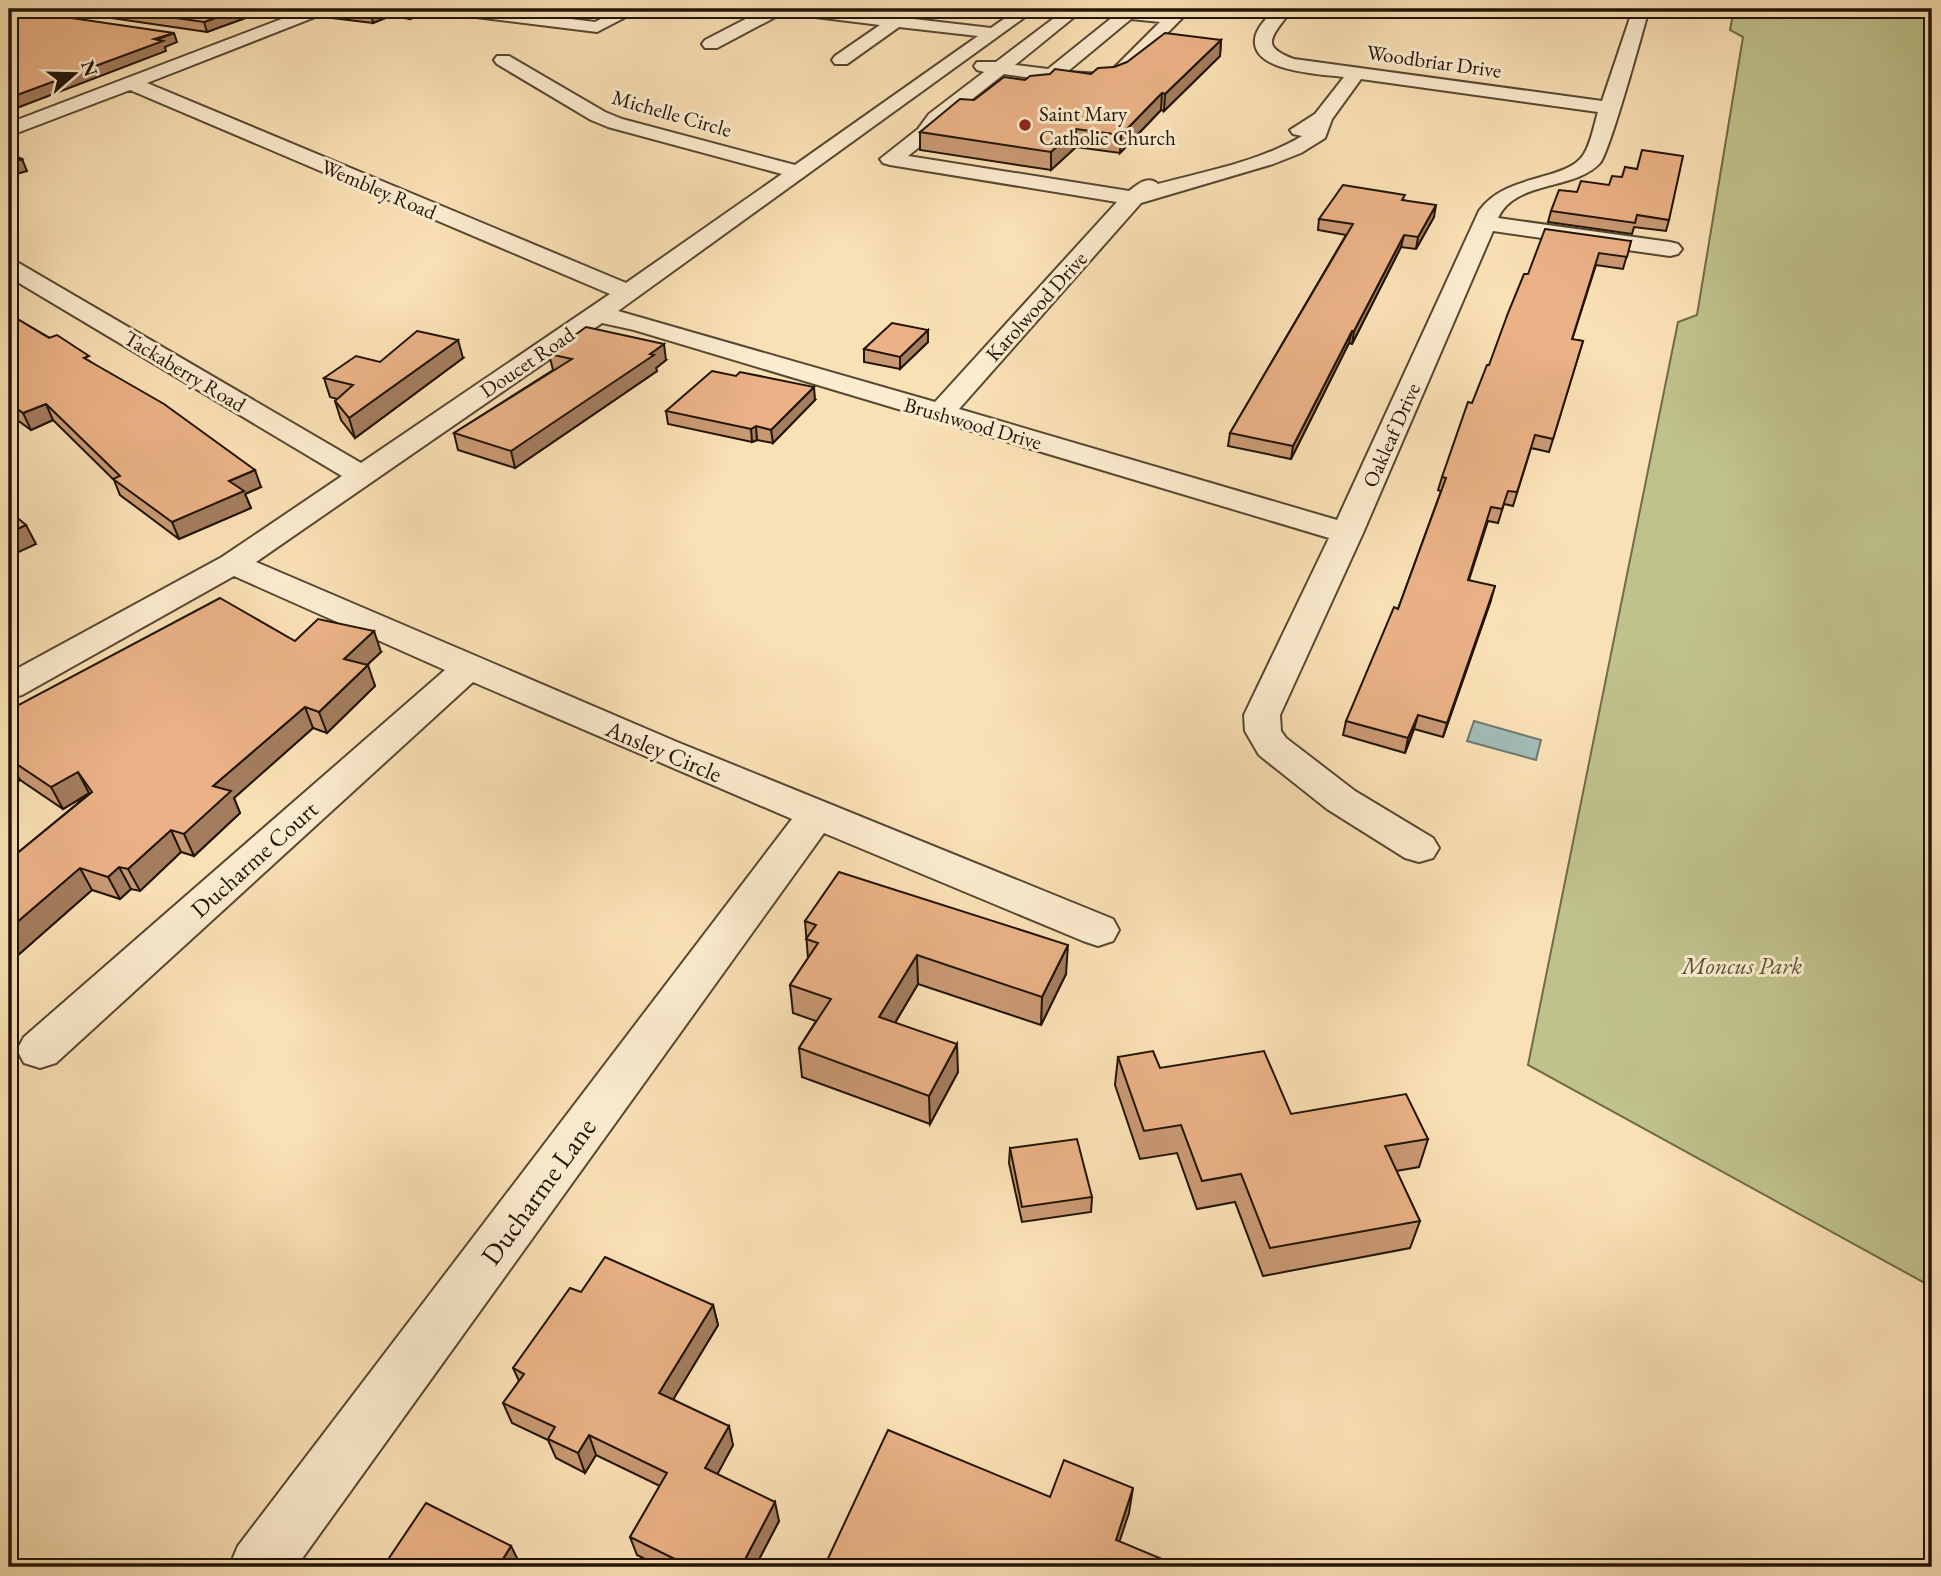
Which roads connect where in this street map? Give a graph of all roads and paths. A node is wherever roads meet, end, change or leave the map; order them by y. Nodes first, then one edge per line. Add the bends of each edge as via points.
1 (80, 9) edge
2 (322, 9) edge
3 (484, 9) edge
4 (633, 9) edge
5 (776, 9) edge
6 (788, 9) edge
7 (1028, 9) edge
8 (1076, 9) edge
9 (1087, 9) edge
10 (1641, 9) edge
11 (1258, 10) edge
12 (20, 12) edge
13 (1127, 13) junction
14 (1178, 14) edge
15 (55, 17) junction
16 (895, 22) junction
17 (96, 23) edge
18 (9, 32) edge
19 (993, 33) junction
20 (205, 39) edge
21 (232, 43) junction
22 (711, 44) dead end
23 (503, 60) dead end
24 (841, 61) dead end
25 (954, 62) junction
26 (998, 68) junction
27 (1356, 74) junction
28 (1052, 75) junction
29 (130, 83) junction
30 (961, 98) junction
31 (1610, 108) junction
32 (974, 114) edge
33 (951, 129) edge
34 (9, 130) edge
35 (925, 133) junction
36 (852, 151) junction
37 (890, 159) junction
38 (799, 172) junction
39 (1133, 198) junction
40 (1486, 223) junction
41 (1670, 249) dead end
42 (9, 267) edge
43 (629, 293) junction
44 (598, 314) junction
45 (940, 414) junction
46 (361, 475) junction
47 (1347, 533) junction
48 (233, 564) junction
49 (468, 668) junction
50 (9, 687) edge
51 (816, 815) junction
52 (1419, 848) dead end
53 (1098, 930) dead end
54 (40, 1051) dead end
55 (260, 1567) edge

1 - 15 street
2 - 21 street
3 - 4 street via 477,12 597,27
5 - 22 street
6 - 16 street
7 - 19 street, Doucet Road
8 - 26 street
9 - 13 street
10 - 31 street, Oakleaf Drive
11 - 27 street, Woodbriar Drive via 1293,17 1264,34 1264,51 1279,61
12 - 15 street
13 - 14 street
13 - 28 street
14 - 28 street via 1121,70 1087,79
15 - 17 street
15 - 18 street
16 - 19 street
16 - 24 street
19 - 25 street, Doucet Road
20 - 21 street
21 - 29 street
23 - 38 street, Michelle Circle via 615,123
25 - 26 street
25 - 36 street, Doucet Road
26 - 28 street
26 - 30 street
27 - 31 street, Woodbriar Drive
27 - 39 street, Karolwood Drive via 1322,118 1297,131 1177,170
29 - 34 street
29 - 43 street, Wembley Road
30 - 32 street
30 - 35 street
31 - 40 street, Oakleaf Drive via 1589,162 1513,192 1495,204
33 - 35 street
35 - 37 street
36 - 37 street
36 - 38 street, Doucet Road
37 - 39 street
38 - 43 street, Doucet Road
39 - 45 street, Karolwood Drive
40 - 41 street
40 - 47 street, Oakleaf Drive
42 - 46 street, Tackaberry Road
43 - 44 street, Doucet Road
44 - 45 street, Brushwood Drive
44 - 46 street, Doucet Road
45 - 47 street, Brushwood Drive
46 - 48 street, Doucet Road
47 - 52 street, Oakleaf Drive via 1261,723 1272,746 1341,800
48 - 49 street, Ansley Circle
48 - 50 street, Doucet Road
49 - 51 street, Ansley Circle
49 - 54 street, Ducharme Court
51 - 53 street, Ansley Circle
51 - 55 street, Ducharme Lane

